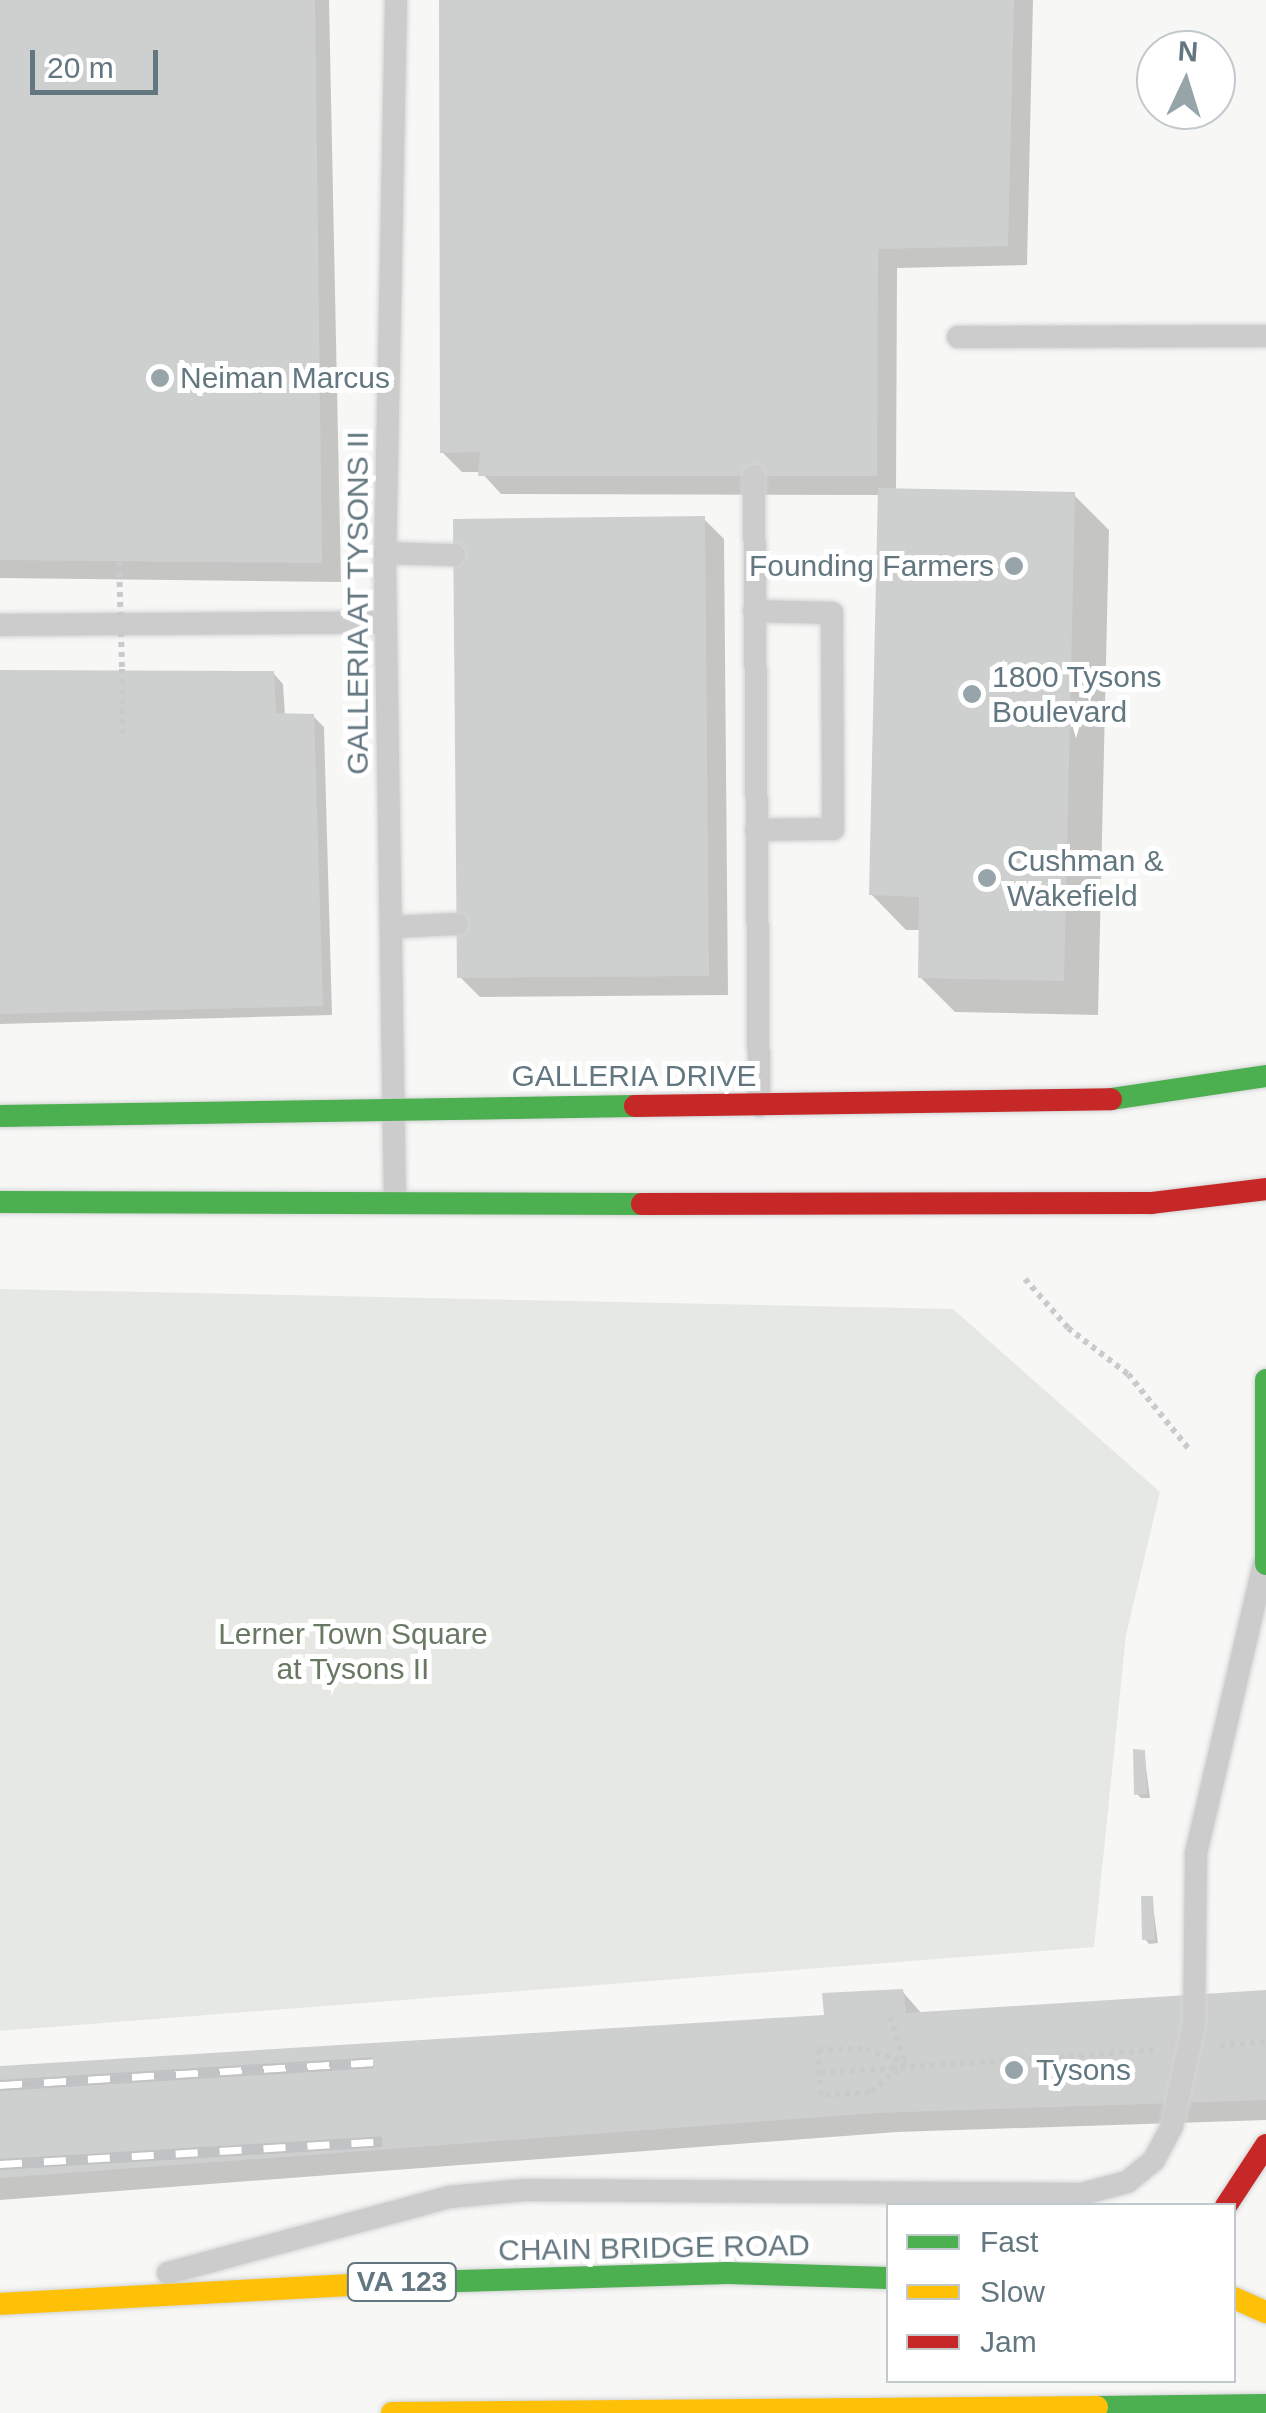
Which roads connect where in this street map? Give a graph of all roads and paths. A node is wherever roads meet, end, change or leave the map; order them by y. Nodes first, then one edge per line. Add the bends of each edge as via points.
1 (396, 0) edge
2 (1266, 336) edge
3 (958, 337) dead end
4 (754, 476) dead end
5 (385, 554) junction
6 (454, 555) dead end
7 (119, 562) dead end
8 (754, 611) junction
9 (386, 622) junction
10 (0, 624) edge
11 (123, 739) dead end
12 (756, 830) junction
13 (457, 924) dead end
14 (392, 927) junction
15 (1266, 1076) edge
16 (759, 1106) junction
17 (395, 1107) junction
18 (0, 1116) edge
19 (1266, 1190) edge
20 (0, 1202) edge
21 (395, 1206) junction
22 (1025, 1279) dead end
23 (1266, 1380) edge
24 (1189, 1449) dead end
25 (1266, 1554) edge
26 (1266, 1564) edge
27 (890, 2017) dead end
28 (1266, 2042) edge
29 (1207, 2046) dead end
30 (1168, 2049) dead end
31 (906, 2063) junction
32 (820, 2073) junction
33 (1266, 2145) edge
34 (1228, 2203) edge
35 (886, 2264) edge
36 (728, 2273) junction
37 (886, 2278) edge
38 (1236, 2288) edge
39 (1266, 2289) edge
40 (76, 2298) junction
41 (1236, 2299) edge
42 (0, 2304) edge
43 (1266, 2312) edge
44 (1265, 2404) edge
45 (1013, 2406) junction
46 (392, 2413) edge
47 (1036, 2413) edge

1 - 5 lane, GALLERIA AT TYSONS II
2 - 3 lane
4 - 8 lane
5 - 6 lane
5 - 9 lane, GALLERIA AT TYSONS II
7 - 11 path, bridge
8 - 12 lane
8 - 12 lane via 832,613 833,829
9 - 10 lane
9 - 14 lane, GALLERIA AT TYSONS II
12 - 16 lane
13 - 14 lane
14 - 17 lane, GALLERIA AT TYSONS II
15 - 16 street, GALLERIA DRIVE via 1112,1099
16 - 17 street, GALLERIA DRIVE
17 - 18 street, GALLERIA DRIVE
17 - 21 lane, GALLERIA AT TYSONS II
19 - 21 street via 1151,1203
20 - 21 street
22 - 24 path via 1068,1328 1128,1374
23 - 25 street
25 - 26 street
25 - 40 lane via 1196,1852 1194,2023 1172,2126 1154,2160 1127,2182 1082,2194 524,2190 449,2197
27 - 31 path
28 - 29 path
30 - 32 path
31 - 32 path via 866,2050 818,2050
31 - 32 path via 870,2092 821,2095
33 - 34 street
35 - 36 street
36 - 37 street, CHAIN BRIDGE ROAD / VA 123
36 - 40 street, CHAIN BRIDGE ROAD / VA 123
38 - 39 street
40 - 42 street, CHAIN BRIDGE ROAD / VA 123
41 - 43 street
44 - 45 street
45 - 46 street
45 - 47 street

